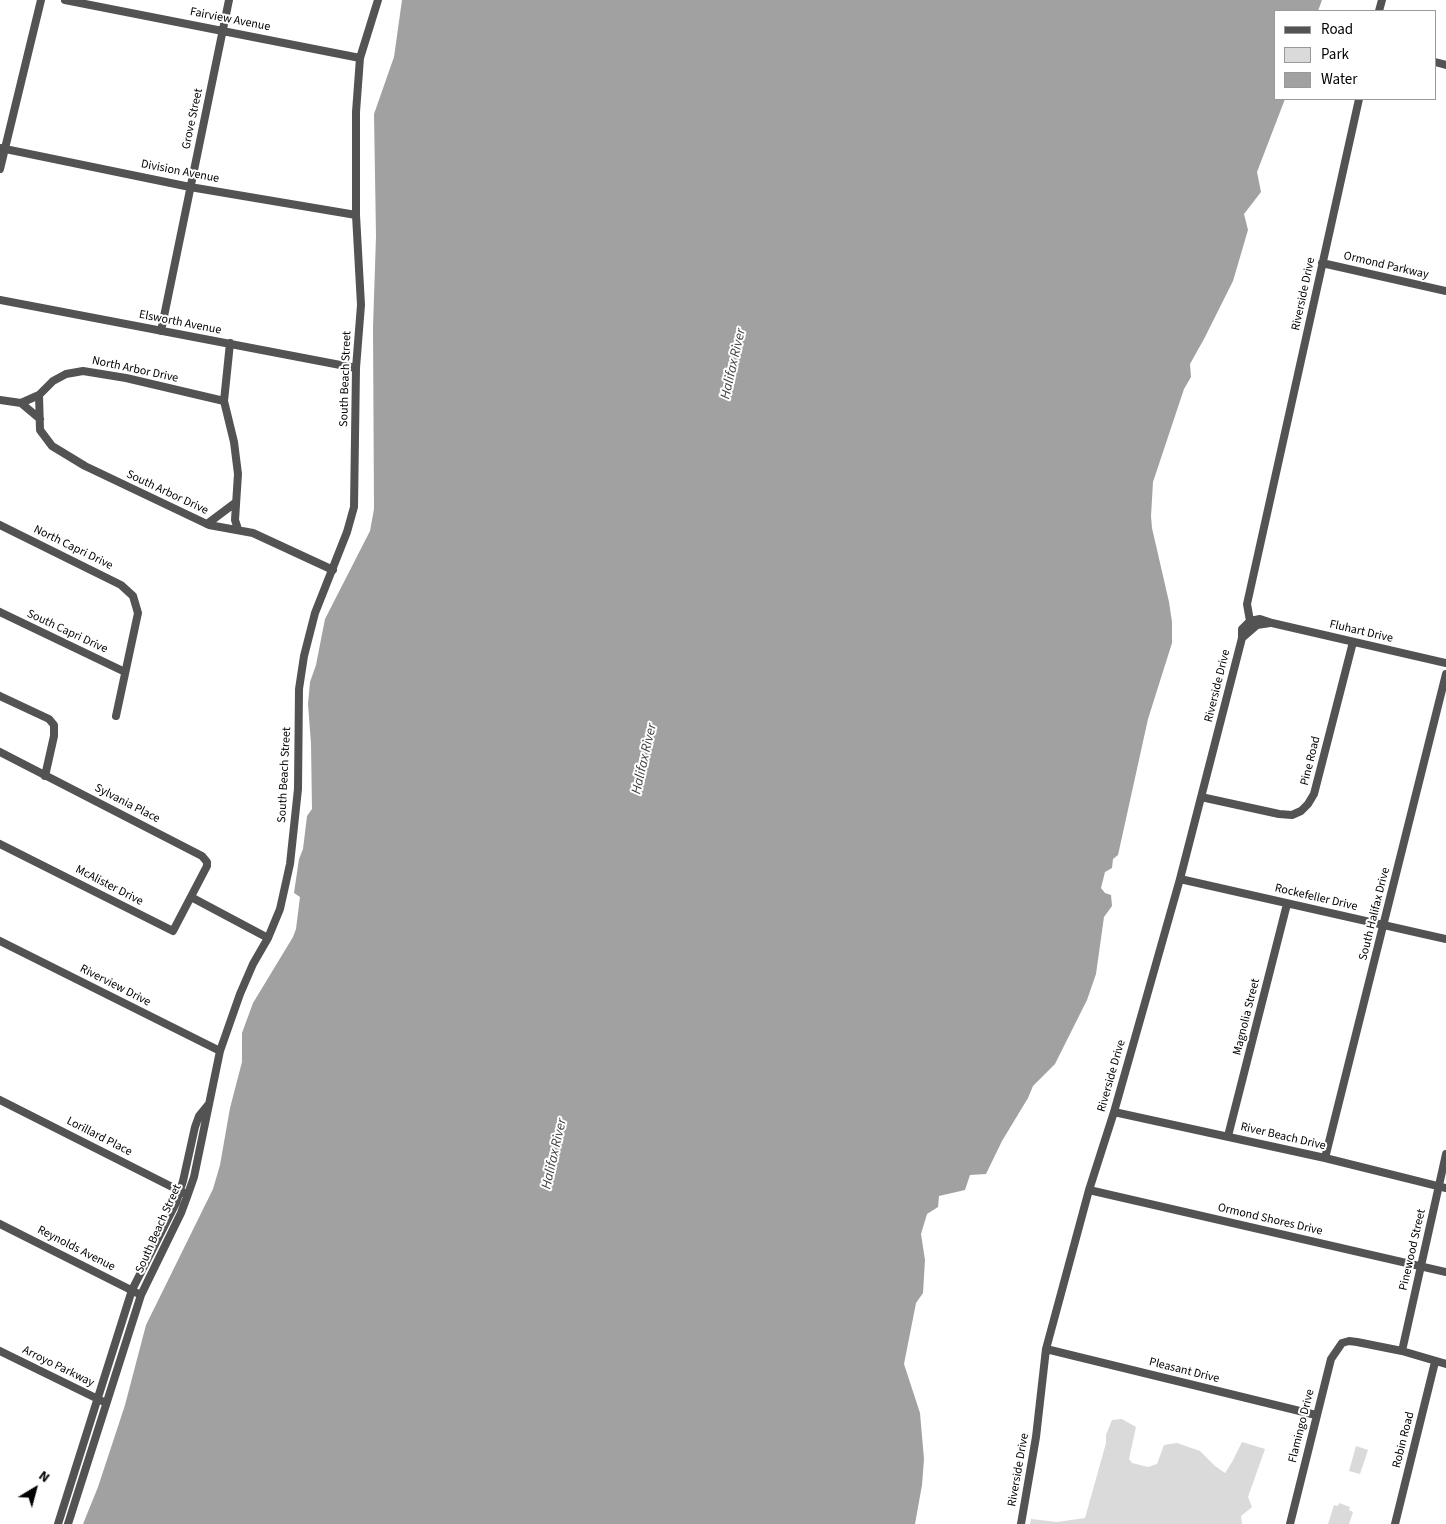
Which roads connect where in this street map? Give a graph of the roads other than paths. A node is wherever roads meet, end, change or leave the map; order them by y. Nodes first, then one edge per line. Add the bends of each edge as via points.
1 (41, 0) edge
2 (66, 0) edge
3 (229, 0) edge
4 (378, 0) edge
5 (223, 30) junction
6 (360, 58) junction
7 (1359, 100) edge
8 (2, 148) edge
9 (0, 169) edge
10 (190, 187) junction
11 (356, 215) junction
12 (1322, 263) junction
13 (1446, 291) edge
14 (0, 300) edge
15 (162, 331) junction
16 (230, 343) junction
17 (356, 368) junction
18 (40, 395) junction
19 (0, 400) edge
20 (224, 401) junction
21 (21, 404) junction
22 (40, 419) junction
23 (235, 503) junction
24 (207, 524) junction
25 (0, 525) edge
26 (238, 529) junction
27 (333, 570) junction
28 (0, 612) edge
29 (1250, 626) junction
30 (1353, 642) junction
31 (1446, 663) edge
32 (125, 672) junction
33 (1446, 674) edge
34 (0, 696) edge
35 (1442, 711) edge
36 (116, 716) dead end
37 (0, 752) edge
38 (45, 776) junction
39 (1201, 797) junction
40 (0, 844) edge
41 (1180, 879) junction
42 (191, 897) junction
43 (1287, 904) junction
44 (1383, 925) junction
45 (268, 938) junction
46 (1446, 939) edge
47 (0, 941) edge
48 (220, 1051) junction
49 (0, 1100) edge
50 (208, 1105) junction
51 (1114, 1112) junction
52 (1228, 1136) junction
53 (1446, 1154) edge
54 (1324, 1158) junction
55 (1442, 1187) edge
56 (180, 1190) junction
57 (1089, 1190) junction
58 (188, 1194) junction
59 (0, 1224) edge
60 (1421, 1265) junction
61 (1446, 1272) edge
62 (132, 1290) junction
63 (141, 1295) junction
64 (1046, 1349) junction
65 (0, 1351) edge
66 (1402, 1351) junction
67 (1434, 1362) junction
68 (1446, 1364) edge
69 (98, 1399) junction
70 (106, 1403) junction
71 (1316, 1415) junction
72 (58, 1524) edge
73 (68, 1524) edge
74 (1021, 1524) edge
75 (1290, 1524) edge
76 (1395, 1524) edge

1 - 8 street
2 - 5 street, Fairview Avenue
3 - 5 street, Grove Street
4 - 6 street, South Beach Street
5 - 6 street, Fairview Avenue
5 - 10 street, Grove Street
6 - 11 street, South Beach Street via 356,112
7 - 12 street, Riverside Drive
8 - 9 street
8 - 10 street, Division Avenue
10 - 11 street, Division Avenue
10 - 15 street, Grove Street
11 - 17 street, South Beach Street via 361,305
12 - 13 street, Ormond Parkway
12 - 29 street, Riverside Drive via 1247,604
14 - 15 street, Elsworth Avenue
15 - 16 street, Elsworth Avenue
16 - 17 street, Elsworth Avenue
16 - 20 street
17 - 27 street, South Beach Street via 354,507
18 - 20 street, North Arbor Drive via 53,381 66,374 83,371
18 - 21 street, North Arbor Drive
18 - 22 street, South Arbor Drive
19 - 21 street
20 - 23 street via 238,474
21 - 22 street
22 - 24 street, South Arbor Drive via 40,430 52,446 85,466
23 - 24 street
23 - 26 street
24 - 26 street, South Arbor Drive
25 - 32 street, North Capri Drive via 121,585 133,596 138,613
26 - 27 street, South Arbor Drive
27 - 45 street, South Beach Street via 304,656 299,689 298,789 290,864 280,909
28 - 32 street, South Capri Drive
29 - 30 street, Fluhart Drive via 1260,619
29 - 39 street, Riverside Drive via 1242,629
30 - 31 street, Fluhart Drive
30 - 39 street, Pine Road via 1314,794 1301,812 1279,814
32 - 36 street
33 - 35 street, South Halifax Drive
34 - 38 street via 49,719 54,725
35 - 44 street, South Halifax Drive
37 - 38 street, Sylvania Place
38 - 42 street, Sylvania Place via 202,856 207,866
39 - 41 street, Riverside Drive
40 - 42 street, McAlister Drive via 173,931
41 - 43 street, Rockefeller Drive
41 - 51 street, Riverside Drive
42 - 45 street
43 - 44 street, Rockefeller Drive
43 - 52 street, Magnolia Street
44 - 46 street, Rockefeller Drive
44 - 54 street, South Halifax Drive
45 - 48 street, South Beach Street via 253,964
47 - 48 street, Riverview Drive
48 - 50 street, South Beach Street
49 - 56 street, Lorillard Place
50 - 56 street via 195,1127
50 - 58 street, South Beach Street
51 - 52 street, River Beach Drive
51 - 57 street, Riverside Drive
52 - 54 street, River Beach Drive
53 - 55 street, Pinewood Street
54 - 55 street, River Beach Drive
55 - 60 street, Pinewood Street
56 - 58 street, Lorillard Place
56 - 62 street
57 - 60 street, Ormond Shores Drive
57 - 64 street, Riverside Drive
58 - 63 street, South Beach Street
59 - 62 street, Reynolds Avenue
60 - 61 street, Ormond Shores Drive
60 - 66 street, Pinewood Street
62 - 63 street, Reynolds Avenue
62 - 69 street
63 - 70 street, South Beach Street
64 - 71 street, Pleasant Drive
64 - 74 street, Riverside Drive via 1036,1437
65 - 69 street, Arroyo Parkway
66 - 67 street
66 - 71 street, Flamingo Drive via 1349,1341 1342,1343 1331,1358
67 - 68 street
67 - 76 street, Robin Road
69 - 70 street, Arroyo Parkway
69 - 72 street
70 - 73 street, South Beach Street
71 - 75 street, Flamingo Drive

